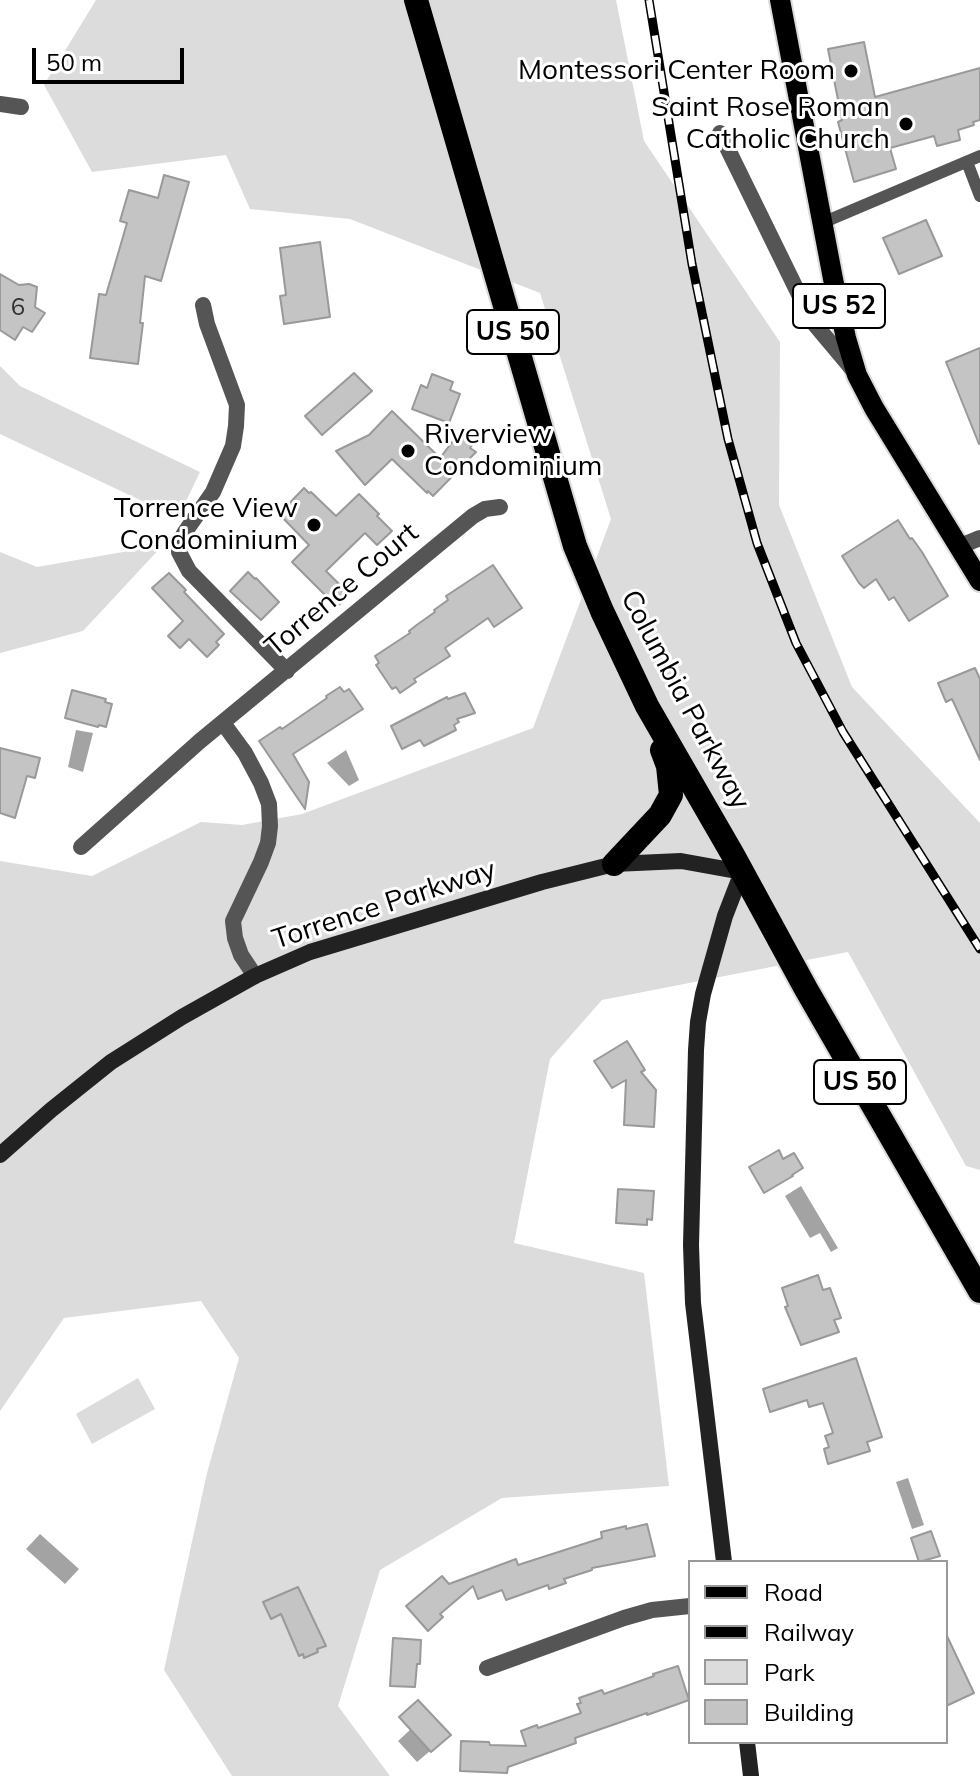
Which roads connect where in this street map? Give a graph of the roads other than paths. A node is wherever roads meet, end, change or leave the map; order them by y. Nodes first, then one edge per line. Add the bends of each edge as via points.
1 (416, 0) edge
2 (783, 1) edge
3 (0, 104) edge
4 (21, 107) dead end
5 (720, 133) dead end
6 (974, 159) edge
7 (980, 196) edge
8 (822, 223) junction
9 (203, 305) dead end
10 (857, 375) junction
11 (500, 507) dead end
12 (980, 538) edge
13 (958, 547) junction
14 (980, 581) edge
15 (287, 671) junction
16 (647, 706) junction
17 (223, 723) junction
18 (81, 847) dead end
19 (614, 864) junction
20 (742, 872) junction
21 (255, 976) junction
22 (0, 1155) edge
23 (980, 1291) edge
24 (724, 1560) edge
25 (688, 1606) edge
26 (487, 1668) dead end
27 (747, 1744) edge
28 (751, 1776) edge

1 - 16 highway, Columbia Parkway / US 50 via 575,546
2 - 8 main road, US 52
3 - 4 street
5 - 10 street via 812,321
6 - 7 lane
6 - 8 lane
8 - 10 main road, US 52
9 - 15 street via 237,405 236,426 213,492 185,532 179,552 189,571
10 - 13 main road, US 52
11 - 15 street, Torrence Court via 473,516
12 - 13 street
13 - 14 main road, US 52
15 - 17 street, Torrence Court
16 - 19 highway via 668,766 671,795 645,834
16 - 20 highway, Columbia Parkway / US 50
17 - 18 street, Torrence Court
17 - 21 street via 245,753 269,804 268,843 233,921 241,955
19 - 20 street, Torrence Parkway via 681,861
19 - 21 street, Torrence Parkway via 310,952
20 - 23 highway, Columbia Parkway / US 50
20 - 24 street via 703,994 696,1050 693,1303
21 - 22 street, Torrence Parkway via 111,1062
25 - 26 street via 624,1618
27 - 28 street

